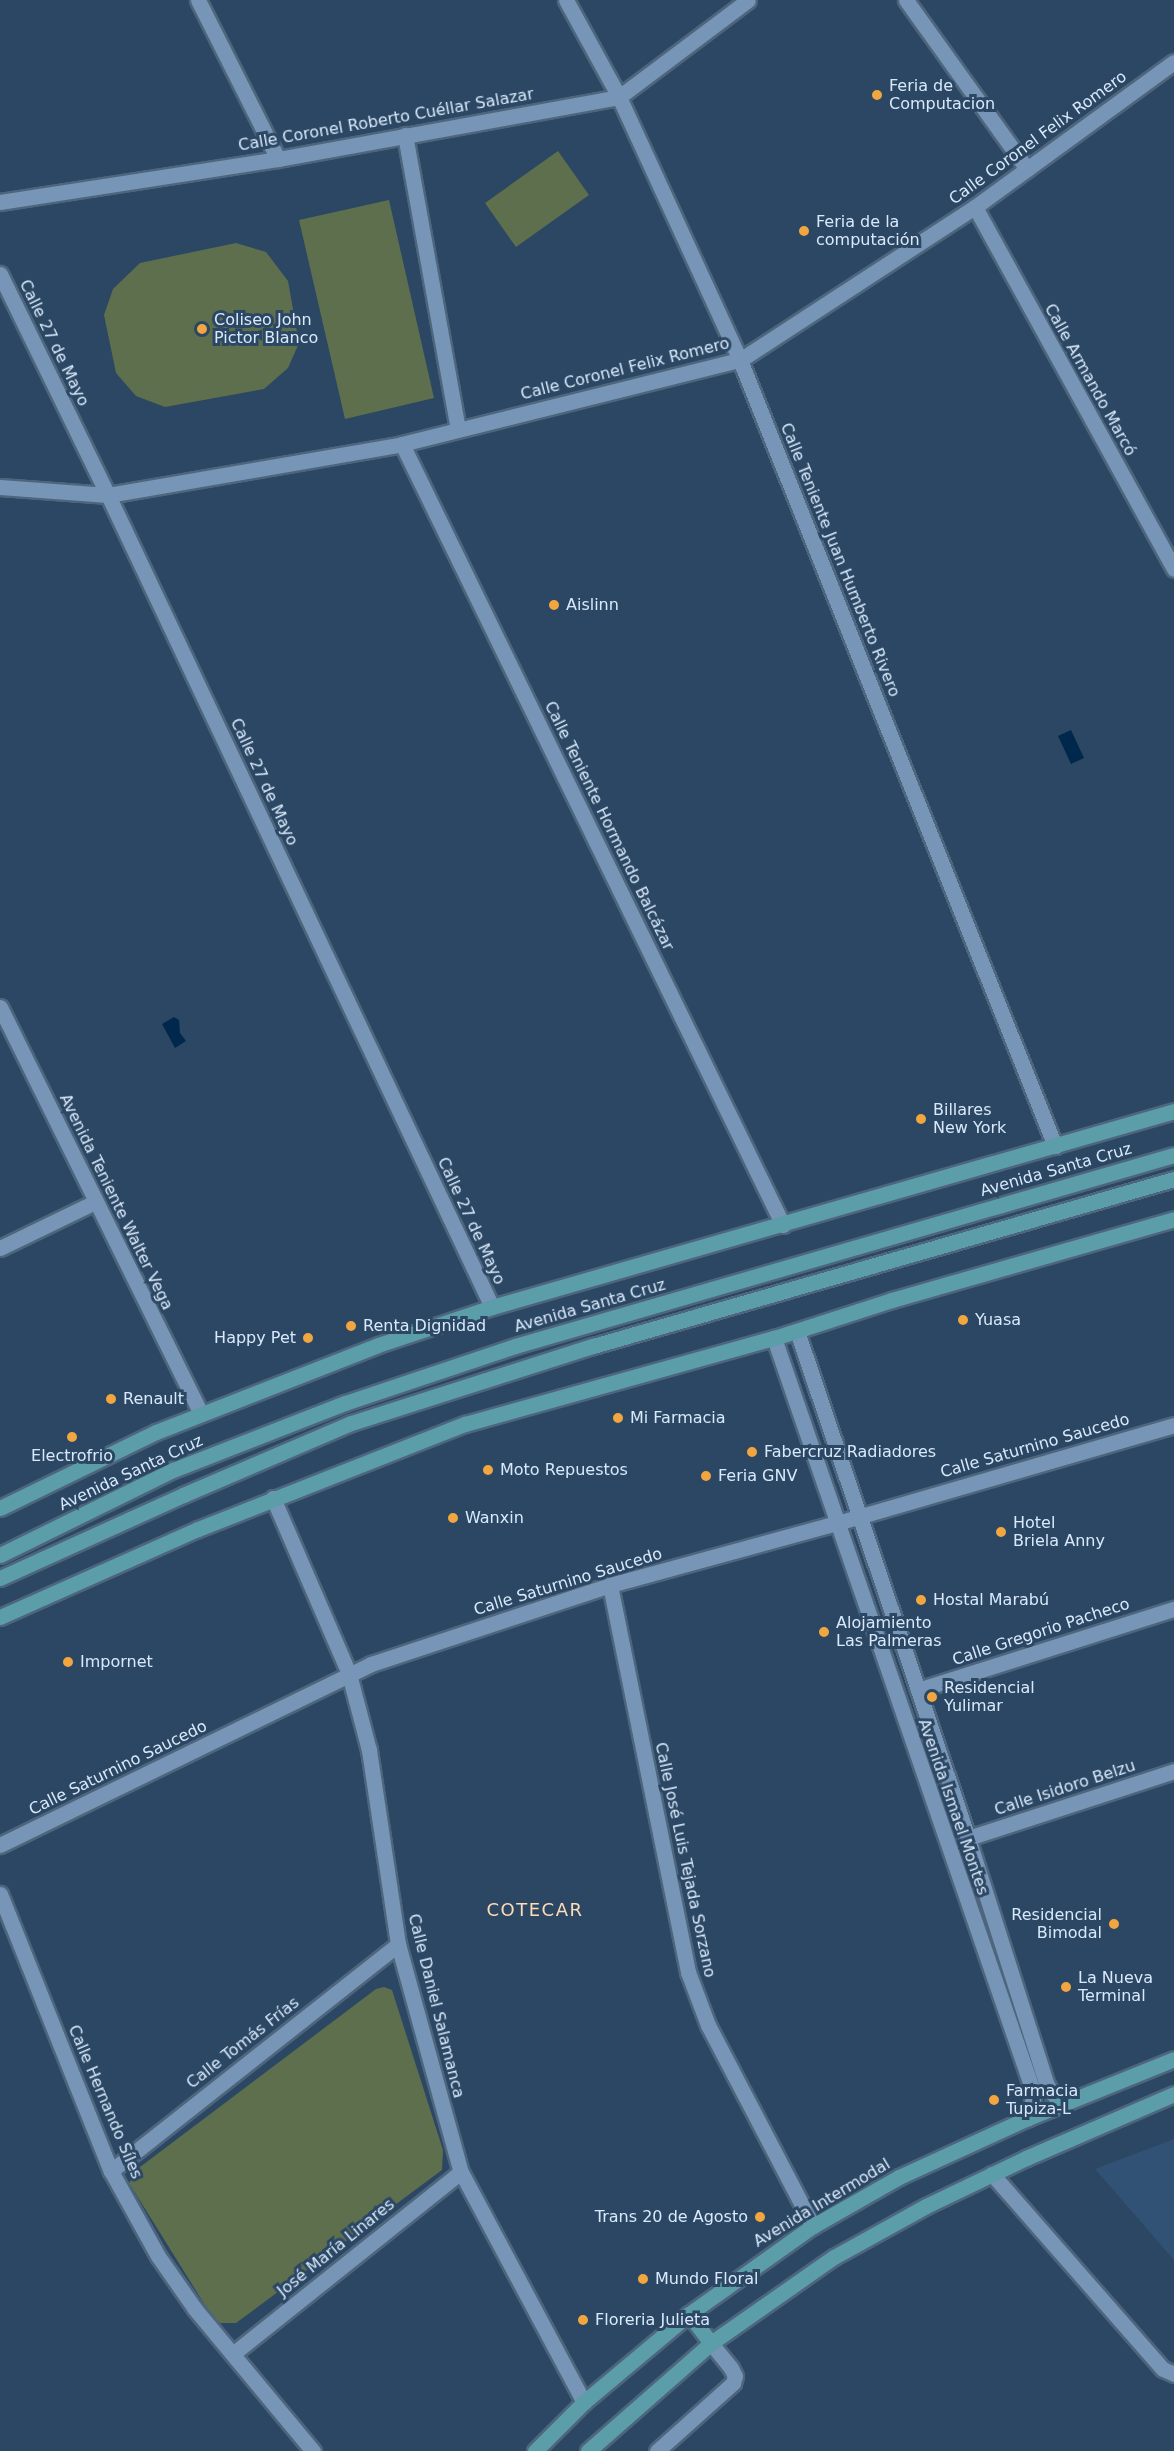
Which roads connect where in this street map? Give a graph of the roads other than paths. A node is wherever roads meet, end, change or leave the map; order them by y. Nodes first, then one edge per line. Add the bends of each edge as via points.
1 (198, 0) edge
2 (566, 0) edge
3 (747, 0) edge
4 (906, 0) edge
5 (1174, 62) edge
6 (619, 97) junction
7 (405, 135) junction
8 (278, 159) junction
9 (1027, 169) junction
10 (0, 202) edge
11 (975, 207) junction
12 (0, 274) edge
13 (740, 360) junction
14 (458, 429) junction
15 (402, 444) junction
16 (0, 487) edge
17 (108, 495) junction
18 (1174, 569) edge
19 (0, 1007) edge
20 (1174, 1111) edge
21 (1055, 1146) junction
22 (1174, 1155) edge
23 (1174, 1179) edge
24 (95, 1202) junction
25 (1174, 1219) edge
26 (783, 1225) junction
27 (0, 1248) edge
28 (492, 1307) junction
29 (796, 1330) junction
30 (774, 1338) junction
31 (201, 1413) junction
32 (1174, 1425) edge
33 (273, 1498) junction
34 (0, 1508) edge
35 (859, 1516) junction
36 (837, 1523) junction
37 (21, 1544) junction
38 (0, 1545) edge
39 (0, 1555) edge
40 (0, 1578) edge
41 (610, 1585) junction
42 (31, 1602) junction
43 (0, 1608) edge
44 (1174, 1609) edge
45 (0, 1617) edge
46 (349, 1674) junction
47 (918, 1690) junction
48 (1174, 1771) edge
49 (968, 1838) junction
50 (0, 1845) edge
51 (0, 1894) edge
52 (398, 1944) junction
53 (1174, 2060) edge
54 (1174, 2094) edge
55 (1064, 2103) junction
56 (1028, 2118) junction
57 (111, 2171) junction
58 (461, 2172) junction
59 (992, 2174) junction
60 (813, 2226) junction
61 (689, 2314) junction
62 (711, 2343) junction
63 (234, 2353) junction
64 (1174, 2374) edge
65 (584, 2402) junction
66 (313, 2451) edge
67 (535, 2451) edge
68 (588, 2451) edge
69 (657, 2451) edge

1 - 8 street
2 - 6 street, Calle Teniente Juan Humberto Rivero
3 - 6 street, Calle Coronel Roberto Cuéllar Salazar
4 - 9 street
5 - 9 street, Calle Coronel Felix Romero
6 - 7 street, Calle Coronel Roberto Cuéllar Salazar
6 - 13 street, Calle Teniente Juan Humberto Rivero
7 - 8 street, Calle Coronel Roberto Cuéllar Salazar
7 - 14 street
8 - 10 street, Calle Coronel Roberto Cuéllar Salazar
9 - 11 street, Calle Coronel Felix Romero
11 - 13 street, Calle Coronel Felix Romero
11 - 18 street, Calle Armando Marcó
12 - 17 street, Calle 27 de Mayo
13 - 14 street, Calle Coronel Felix Romero
13 - 21 street, Calle Teniente Juan Humberto Rivero
14 - 15 street, Calle Coronel Felix Romero
15 - 17 street, Calle Coronel Felix Romero
15 - 26 street, Calle Teniente Hormando Balcázar
16 - 17 street, Calle Coronel Felix Romero
17 - 28 street, Calle 27 de Mayo
19 - 24 street, Avenida Teniente Walter Vega
20 - 21 main road, Avenida Santa Cruz
21 - 26 main road, Avenida Santa Cruz
22 - 37 main road, Avenida Santa Cruz via 515,1346 345,1403 172,1470
23 - 40 main road via 593,1346 351,1423
24 - 27 street
24 - 31 street, Avenida Teniente Walter Vega
25 - 29 main road
26 - 28 main road, Avenida Santa Cruz
28 - 31 main road, Avenida Santa Cruz via 378,1345
29 - 30 main road
29 - 35 street, Avenida Ismael Montes
30 - 33 main road via 465,1424
30 - 36 street, Avenida Ismael Montes
31 - 34 main road, Avenida Santa Cruz
32 - 35 street, Calle Saturnino Saucedo
33 - 42 main road
33 - 46 street, Calle Daniel Salamanca
35 - 36 street, Calle Saturnino Saucedo
35 - 47 street, Avenida Ismael Montes
36 - 41 street, Calle Saturnino Saucedo
36 - 56 street, Avenida Ismael Montes via 1032,2088
37 - 38 main road
37 - 39 main road, Avenida Santa Cruz
41 - 46 street, Calle Saturnino Saucedo
41 - 60 street, Calle José Luis Tejada Sorzano via 688,1972 708,2025
42 - 43 main road
42 - 45 main road
44 - 47 street, Calle Gregorio Pacheco
46 - 50 street, Calle Saturnino Saucedo
46 - 52 street, Calle Daniel Salamanca via 369,1750
47 - 49 street, Avenida Ismael Montes
48 - 49 street, Calle Isidoro Belzu
49 - 55 street, Avenida Ismael Montes via 1046,2083
51 - 57 street, Calle Hernando Síles
52 - 57 street, Calle Tomás Frías
52 - 58 street, Calle Daniel Salamanca
53 - 55 main road, Avenida Intermodal
54 - 59 main road
55 - 56 main road, Avenida Intermodal
56 - 60 main road, Avenida Intermodal via 899,2177
57 - 63 street, Calle Hernando Síles via 158,2256 195,2309
58 - 63 street, José María Linares
58 - 65 street, Calle Daniel Salamanca
59 - 62 main road via 834,2257
59 - 64 street via 1163,2369
60 - 61 main road, Avenida Intermodal
61 - 62 main road
61 - 65 main road, Avenida Intermodal
62 - 68 main road
62 - 69 street via 731,2368 733,2384
63 - 66 street, Calle Hernando Síles
65 - 67 main road, Avenida Intermodal

